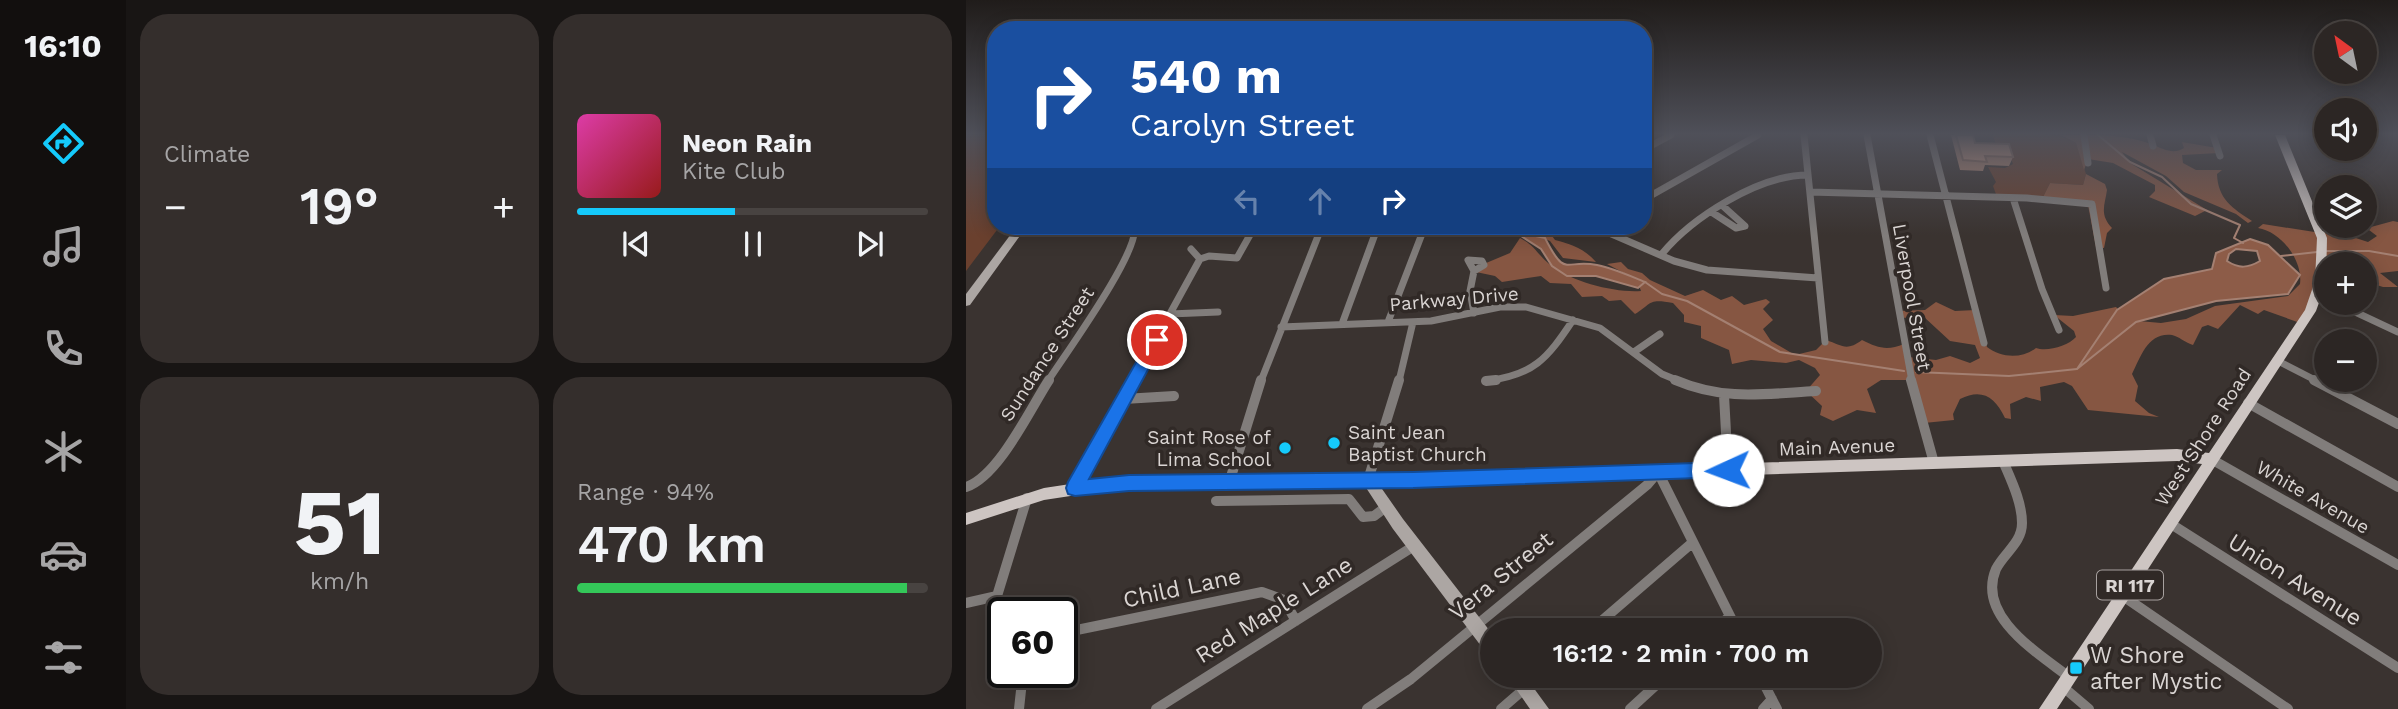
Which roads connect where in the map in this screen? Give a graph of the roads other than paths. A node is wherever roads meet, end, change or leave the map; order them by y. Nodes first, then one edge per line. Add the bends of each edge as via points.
1 (1699, 168) edge
2 (1807, 168) edge
3 (1873, 168) edge
4 (1938, 168) edge
5 (2295, 170) edge
6 (1808, 175) junction
7 (1810, 192) junction
8 (1652, 195) edge
9 (1878, 195) junction
10 (1944, 196) junction
11 (2013, 198) junction
12 (1724, 207) junction
13 (1713, 214) junction
14 (1015, 235) edge
15 (1135, 235) edge
16 (1250, 235) edge
17 (1318, 235) edge
18 (1375, 235) edge
19 (1422, 235) edge
20 (1621, 235) edge
21 (1191, 249) dead end
22 (2324, 252) edge
23 (1661, 255) junction
24 (1200, 259) junction
25 (1474, 271) dead end
26 (1818, 278) junction
27 (2106, 288) dead end
28 (966, 302) edge
29 (2314, 307) edge
30 (1218, 312) dead end
31 (1474, 313) junction
32 (1170, 314) junction
33 (2362, 315) edge
34 (1573, 320) junction
35 (1388, 322) junction
36 (1413, 322) junction
37 (1342, 324) junction
38 (1281, 327) junction
39 (2059, 330) dead end
40 (2398, 332) edge
41 (1660, 334) dead end
42 (1825, 342) dead end
43 (1984, 343) dead end
44 (1634, 352) junction
45 (2276, 360) junction
46 (1486, 381) dead end
47 (1816, 391) dead end
48 (1724, 395) junction
49 (1174, 396) dead end
50 (1124, 398) junction
51 (2248, 403) junction
52 (2398, 424) edge
53 (2211, 459) junction
54 (2003, 461) junction
55 (1934, 463) junction
56 (1728, 470) junction
57 (1657, 472) junction
58 (1368, 480) junction
59 (1303, 482) junction
60 (1229, 483) junction
61 (966, 486) edge
62 (2398, 487) edge
63 (1075, 488) junction
64 (1027, 498) junction
65 (1298, 500) junction
66 (1216, 501) dead end
67 (1386, 507) junction
68 (966, 519) edge
69 (2171, 524) junction
70 (1692, 543) junction
71 (1415, 546) junction
72 (2398, 565) edge
73 (997, 596) joint
74 (2123, 596) junction
75 (966, 603) edge
76 (1730, 616) joint
77 (1605, 618) edge
78 (1728, 618) edge
79 (1296, 621) junction
80 (1474, 624) junction
81 (1078, 630) edge
82 (1480, 632) edge
83 (2398, 668) edge
84 (2066, 681) junction
85 (1021, 688) edge
86 (1516, 688) edge
87 (1525, 688) edge
88 (1653, 688) edge
89 (1766, 688) edge
90 (1774, 704) edge
91 (1019, 709) edge
92 (1156, 709) edge
93 (1367, 709) edge
94 (1501, 709) edge
95 (1541, 709) edge
96 (1630, 709) edge
97 (1763, 709) edge
98 (2047, 709) edge
99 (2089, 709) edge
100 (2288, 709) edge

1 - 8 street
2 - 6 street
3 - 9 street, Liverpool Street
4 - 10 street
5 - 22 main road, West Shore Road / RI 117
6 - 7 street
6 - 12 street via 1775,178
7 - 9 street
7 - 26 street
9 - 10 street
9 - 55 street, Liverpool Street via 1912,383
10 - 11 street
10 - 43 street
11 - 27 street via 2092,204
11 - 39 street
12 - 13 street
12 - 13 street via 1745,226 1736,229
13 - 23 street via 1675,237
14 - 28 street
15 - 61 street, Sundance Street via 1127,258 991,470 978,483
16 - 24 street via 1237,258
17 - 38 street
18 - 37 street
19 - 35 street
20 - 23 street
21 - 24 street
23 - 26 street via 1720,272
24 - 32 street
25 - 31 street via 1470,291
26 - 42 street
29 - 45 main road, West Shore Road / RI 117
30 - 32 street
31 - 34 street, Parkway Drive via 1513,306
31 - 36 street, Parkway Drive
32 - 50 street
33 - 40 street
34 - 44 street, Parkway Drive via 1610,334
34 - 46 street via 1544,363
35 - 36 street, Parkway Drive
35 - 37 street, Parkway Drive
36 - 58 street
37 - 38 street, Parkway Drive
38 - 60 street via 1255,393
41 - 44 street
44 - 48 street, Parkway Drive via 1683,385
45 - 51 main road, West Shore Road / RI 117
45 - 52 street
47 - 48 street, Parkway Drive
48 - 56 street
49 - 50 street
50 - 63 street
51 - 53 main road, West Shore Road / RI 117
51 - 62 street
53 - 54 main road, Main Avenue via 2178,455
53 - 69 main road, West Shore Road / RI 117
53 - 72 street, White Avenue
54 - 55 main road, Main Avenue
54 - 84 street via 2022,524 2017,541 1995,571 1992,599 2009,625
55 - 56 main road, Main Avenue
56 - 57 main road, Main Avenue
57 - 58 main road, Main Avenue
57 - 70 street
57 - 80 street, Vera Street via 1647,485
58 - 59 main road, Main Avenue
58 - 67 street
59 - 60 main road, Main Avenue
59 - 65 street
60 - 63 main road, Main Avenue
63 - 64 main road, Main Avenue
64 - 68 main road, Main Avenue
64 - 73 street
65 - 66 street
65 - 67 street via 1349,499 1363,517
67 - 71 street
69 - 74 main road, West Shore Road / RI 117
69 - 83 street, Union Avenue
70 - 76 street
70 - 77 street
71 - 79 street, Red Maple Lane
71 - 80 street
73 - 75 street
74 - 84 main road, West Shore Road / RI 117
74 - 100 street
76 - 78 street
79 - 81 street, Child Lane via 1284,600 1262,592
79 - 92 street, Red Maple Lane
80 - 82 street
80 - 93 street, Vera Street via 1411,679
84 - 98 main road, West Shore Road / RI 117
84 - 99 street
85 - 91 street
86 - 94 street
87 - 95 street
88 - 96 street
89 - 90 street
90 - 97 street

